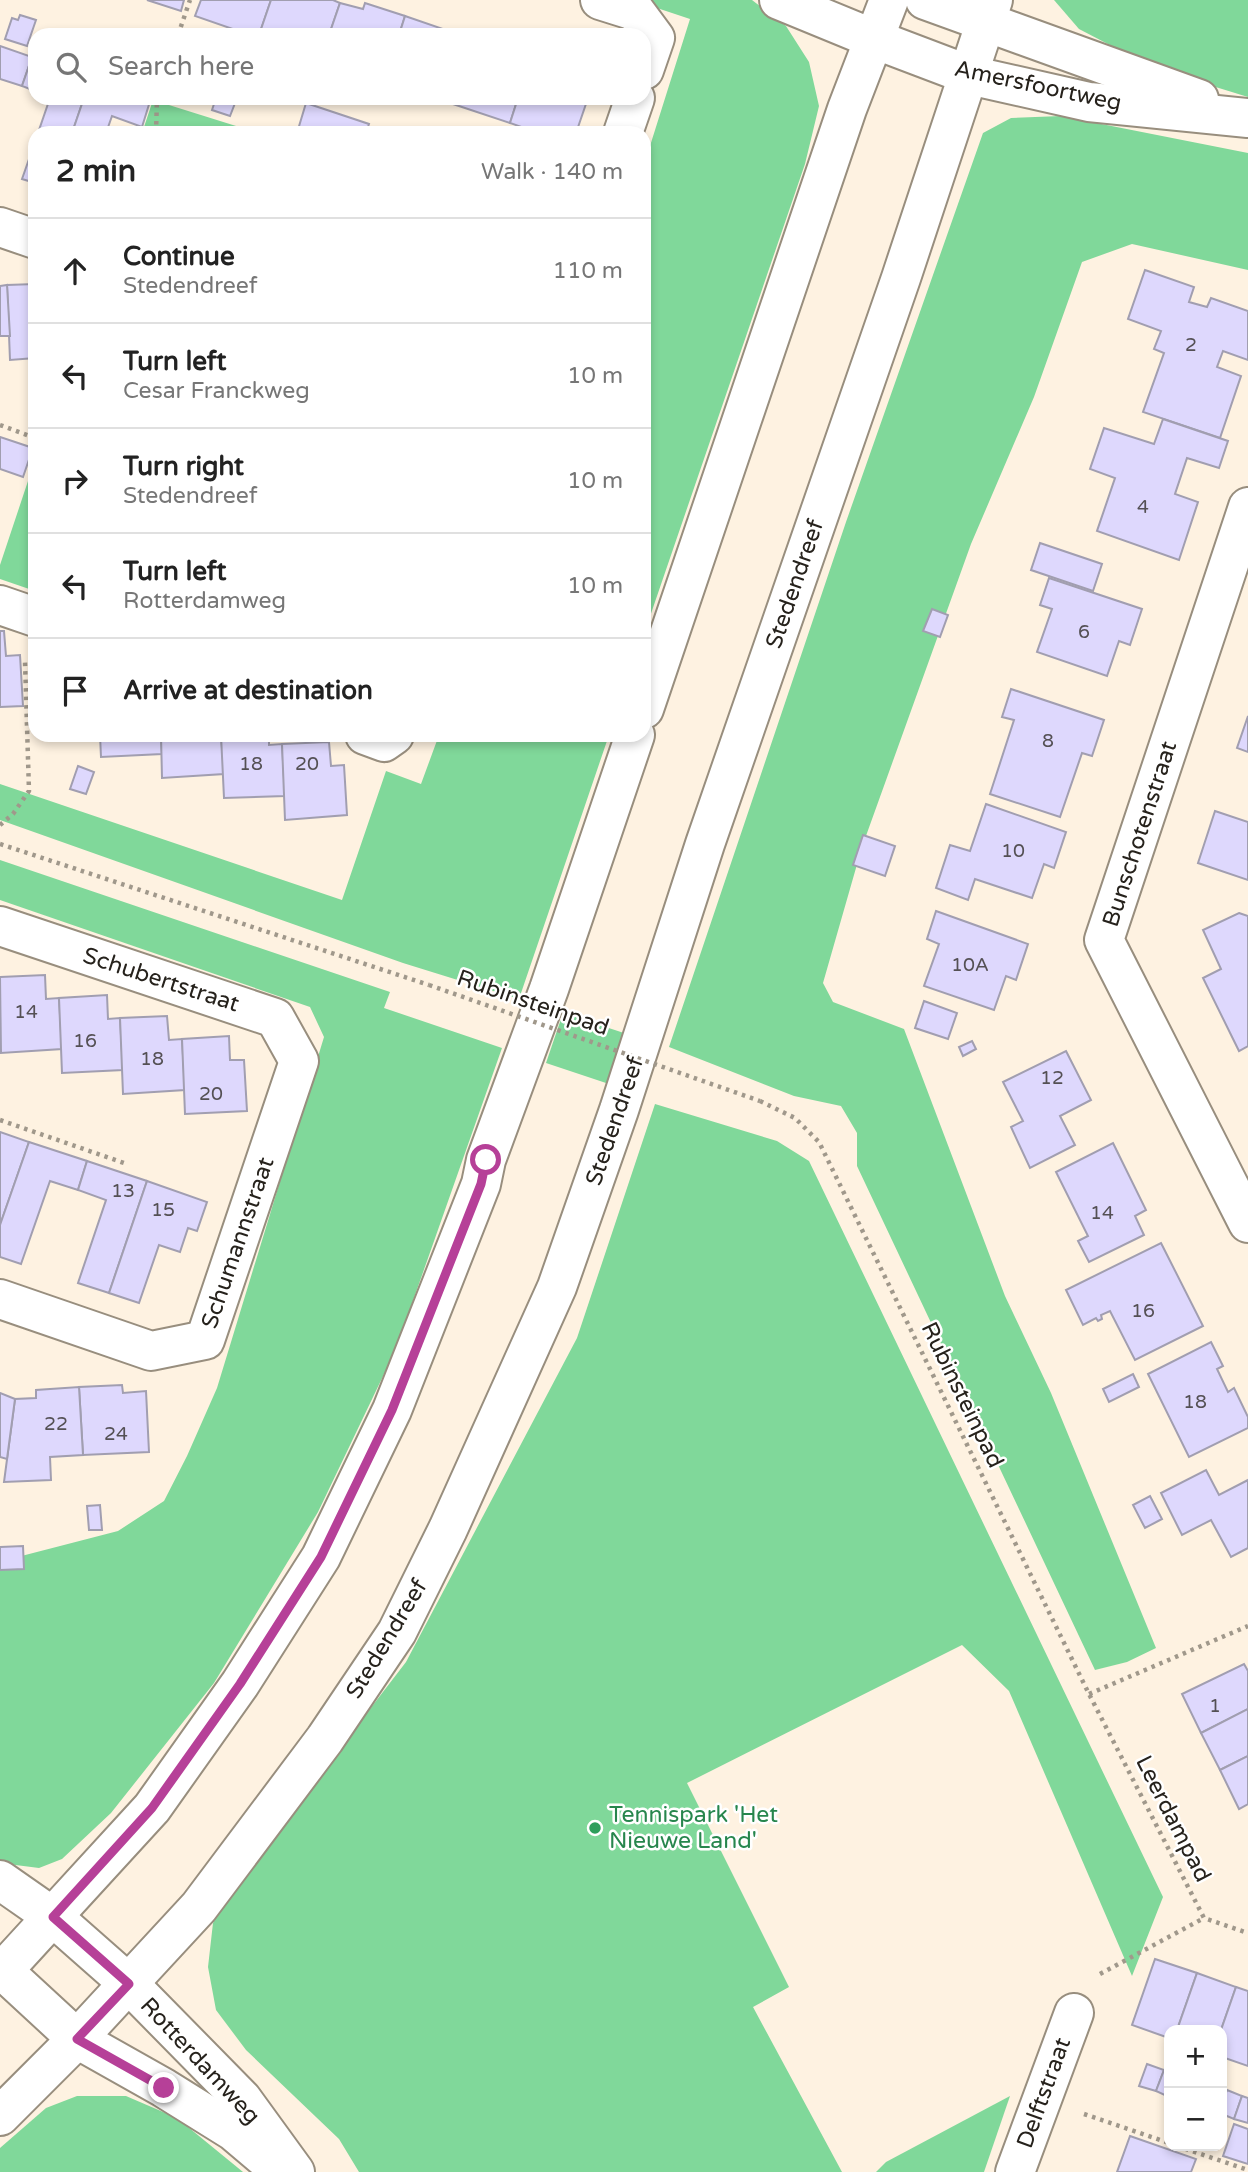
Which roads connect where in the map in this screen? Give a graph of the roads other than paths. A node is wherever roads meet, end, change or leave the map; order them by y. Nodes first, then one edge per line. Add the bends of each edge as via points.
1 (600, 0) edge
2 (779, 0) edge
3 (888, 0) edge
4 (925, 0) edge
5 (990, 12) edge
6 (647, 28) edge
7 (874, 39) junction
8 (969, 75) junction
9 (633, 105) edge
10 (1248, 117) edge
11 (625, 126) edge
12 (0, 227) edge
13 (28, 237) edge
14 (1248, 507) edge
15 (651, 688) edge
16 (633, 742) edge
17 (0, 926) edge
18 (299, 1061) joint
19 (1248, 1223) edge
20 (0, 1299) edge
21 (0, 1880) edge
22 (53, 1917) junction
23 (1, 1971) edge
24 (129, 1984) junction
25 (1074, 2013) dead end
26 (77, 2039) junction
27 (0, 2116) edge
28 (281, 2172) edge
29 (295, 2172) edge
30 (1015, 2172) edge

1 - 6 main road via 635,11
2 - 7 main road, Amersfoortweg
3 - 7 main road
4 - 5 main road, Amersfoortweg
5 - 8 main road, Stedendreef
5 - 10 main road, Amersfoortweg via 1092,59
7 - 8 main road, Amersfoortweg
7 - 15 main road
8 - 10 main road, Amersfoortweg via 1089,102
8 - 24 main road, Stedendreef via 557,1287 449,1529 397,1632 325,1739 200,1907
9 - 11 main road
12 - 13 main road
14 - 19 main road, Bunschotenstraat via 1104,940
16 - 22 main road via 460,1241 392,1410 321,1557 240,1684 152,1808
17 - 18 main road, Schubertstraat via 275,1018
18 - 20 main road, Schumannstraat via 205,1340 151,1350
21 - 22 main road, Rotterdamweg
22 - 23 main road
22 - 24 main road, Rotterdamweg
23 - 26 main road, Rotterdamweg
24 - 26 main road, Stedendreef
24 - 29 main road, Rotterdamweg via 242,2099
25 - 30 main road, Delftstraat
26 - 27 main road, Stedendreef
26 - 28 main road, Rotterdamweg via 233,2131

